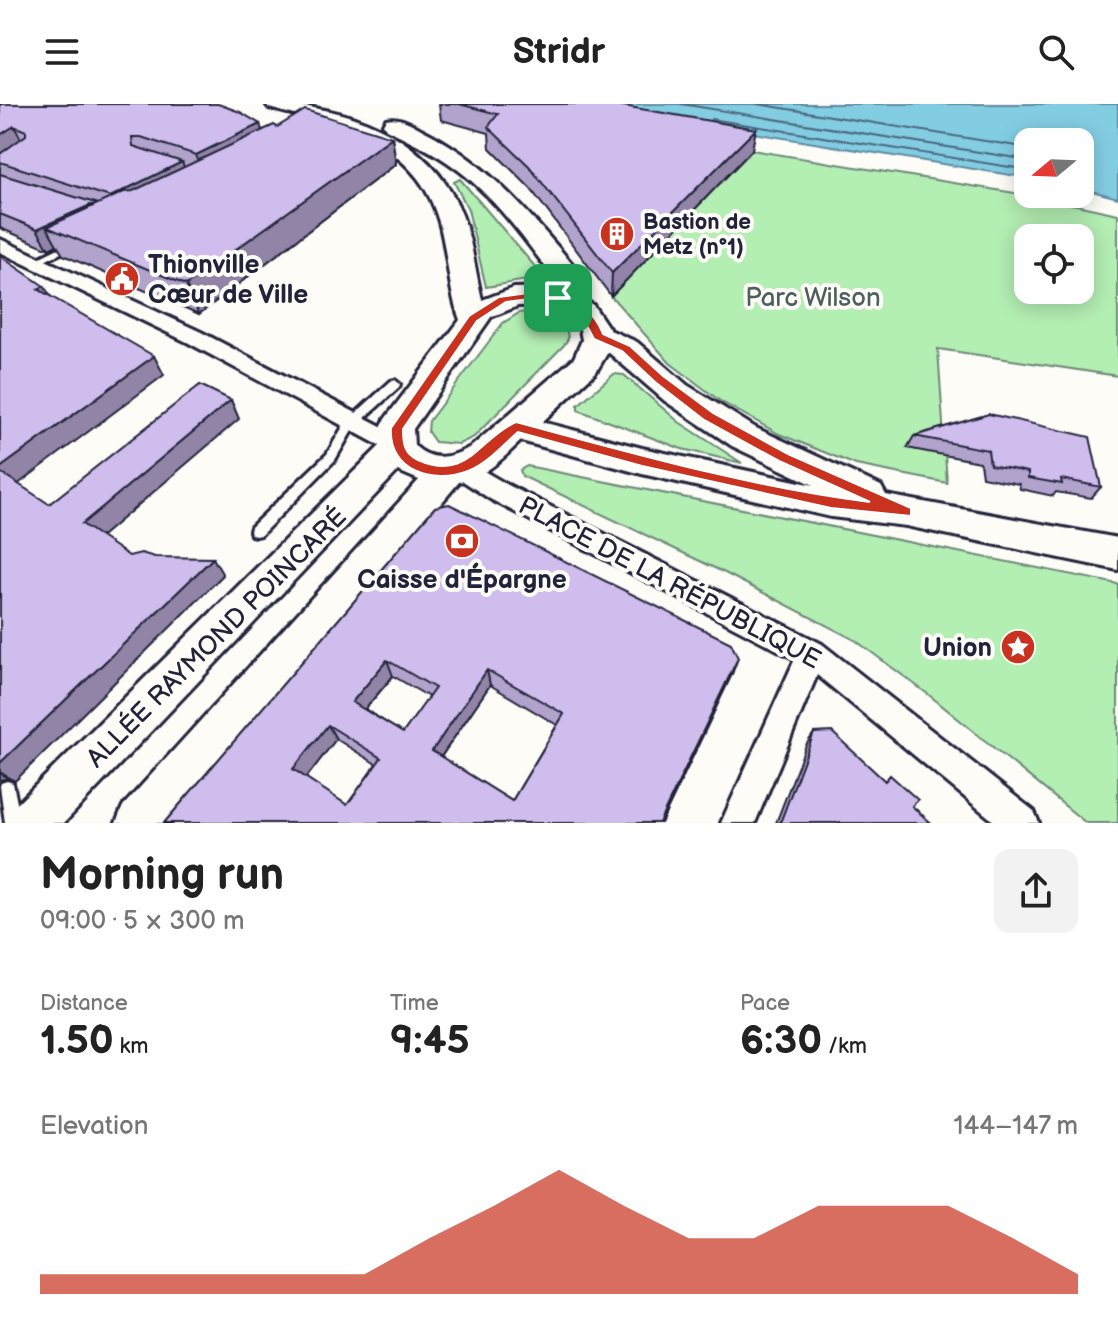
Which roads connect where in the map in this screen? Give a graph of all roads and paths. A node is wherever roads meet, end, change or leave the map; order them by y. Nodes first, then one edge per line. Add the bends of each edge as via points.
1 (276, 104) edge
2 (322, 118) edge
3 (92, 235) edge
4 (2, 247) edge
5 (35, 262) junction
6 (558, 298) junction
7 (473, 318) junction
8 (598, 336) junction
9 (395, 384) dead end
10 (354, 422) junction
11 (516, 427) junction
12 (397, 447) junction
13 (456, 470) junction
14 (906, 512) junction
15 (256, 531) dead end
16 (1118, 554) edge
17 (812, 653) junction
18 (7, 789) dead end
19 (13, 823) edge
20 (32, 823) edge
21 (140, 823) edge
22 (738, 823) edge
23 (1022, 823) edge

1 - 2 main road
2 - 6 main road via 394,124 465,163 564,272
2 - 7 main road via 379,135 405,149 432,177 449,212
3 - 5 lane
4 - 5 street
5 - 10 street via 194,337
6 - 7 main road via 503,299
6 - 8 main road via 582,310
7 - 12 main road via 397,428
8 - 11 main road via 585,365
8 - 14 main road via 626,349 676,393 744,437
9 - 10 lane
10 - 12 street
10 - 15 lane via 331,457
11 - 13 main road via 475,462
11 - 14 main road via 831,503
12 - 13 main road, PLACE DE LA RÉPUBLIQUE via 419,468
12 - 20 main road, ALLÉE RAYMOND POINCARÉ
13 - 17 street, PLACE DE LA RÉPUBLIQUE
13 - 21 main road, ALLÉE RAYMOND POINCARÉ
14 - 16 main road
17 - 22 street
17 - 23 street, PLACE DE LA RÉPUBLIQUE
18 - 19 lane

